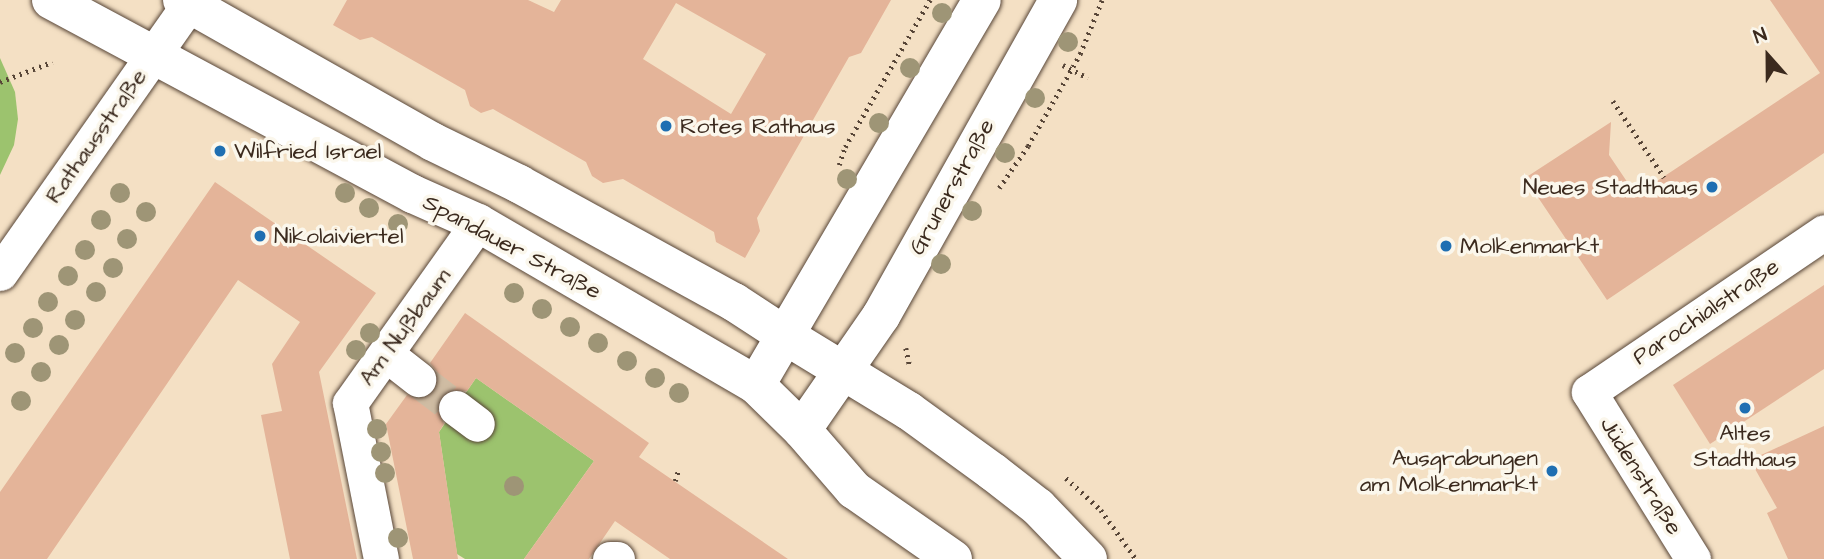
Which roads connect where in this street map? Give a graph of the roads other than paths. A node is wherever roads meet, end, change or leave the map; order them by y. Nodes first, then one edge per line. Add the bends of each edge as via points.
1 (51, 0) edge
2 (982, 0) edge
3 (1058, 0) edge
4 (188, 1) edge
5 (154, 54) junction
6 (478, 223) junction
7 (1824, 232) edge
8 (0, 273) edge
9 (786, 336) junction
10 (386, 354) junction
11 (845, 374) junction
12 (418, 379) tunnel mouth
13 (756, 385) junction
14 (1589, 392) joint
15 (802, 429) junction
16 (944, 553) edge
17 (381, 559) edge
18 (610, 559) edge
19 (617, 559) edge
20 (1088, 559) edge
21 (1693, 559) edge

1 - 5 main road, Spandauer Straße
2 - 9 main road
3 - 11 main road, Grunerstraße
4 - 5 street, Rathausstraße
4 - 9 main road via 433,142 734,302
5 - 6 main road, Spandauer Straße via 413,194
5 - 8 street, Rathausstraße
6 - 10 street, Am Nußbaum
6 - 13 main road, Spandauer Straße
7 - 14 street, Parochialstraße
9 - 11 main road
9 - 13 main road
10 - 12 street
10 - 17 street, Am Nußbaum via 350,403
11 - 15 main road, Grunerstraße
11 - 20 main road via 909,411 1015,488
13 - 15 main road, Spandauer Straße
14 - 21 street, Jüdenstraße
15 - 16 main road, Spandauer Straße via 854,490
18 - 19 street

